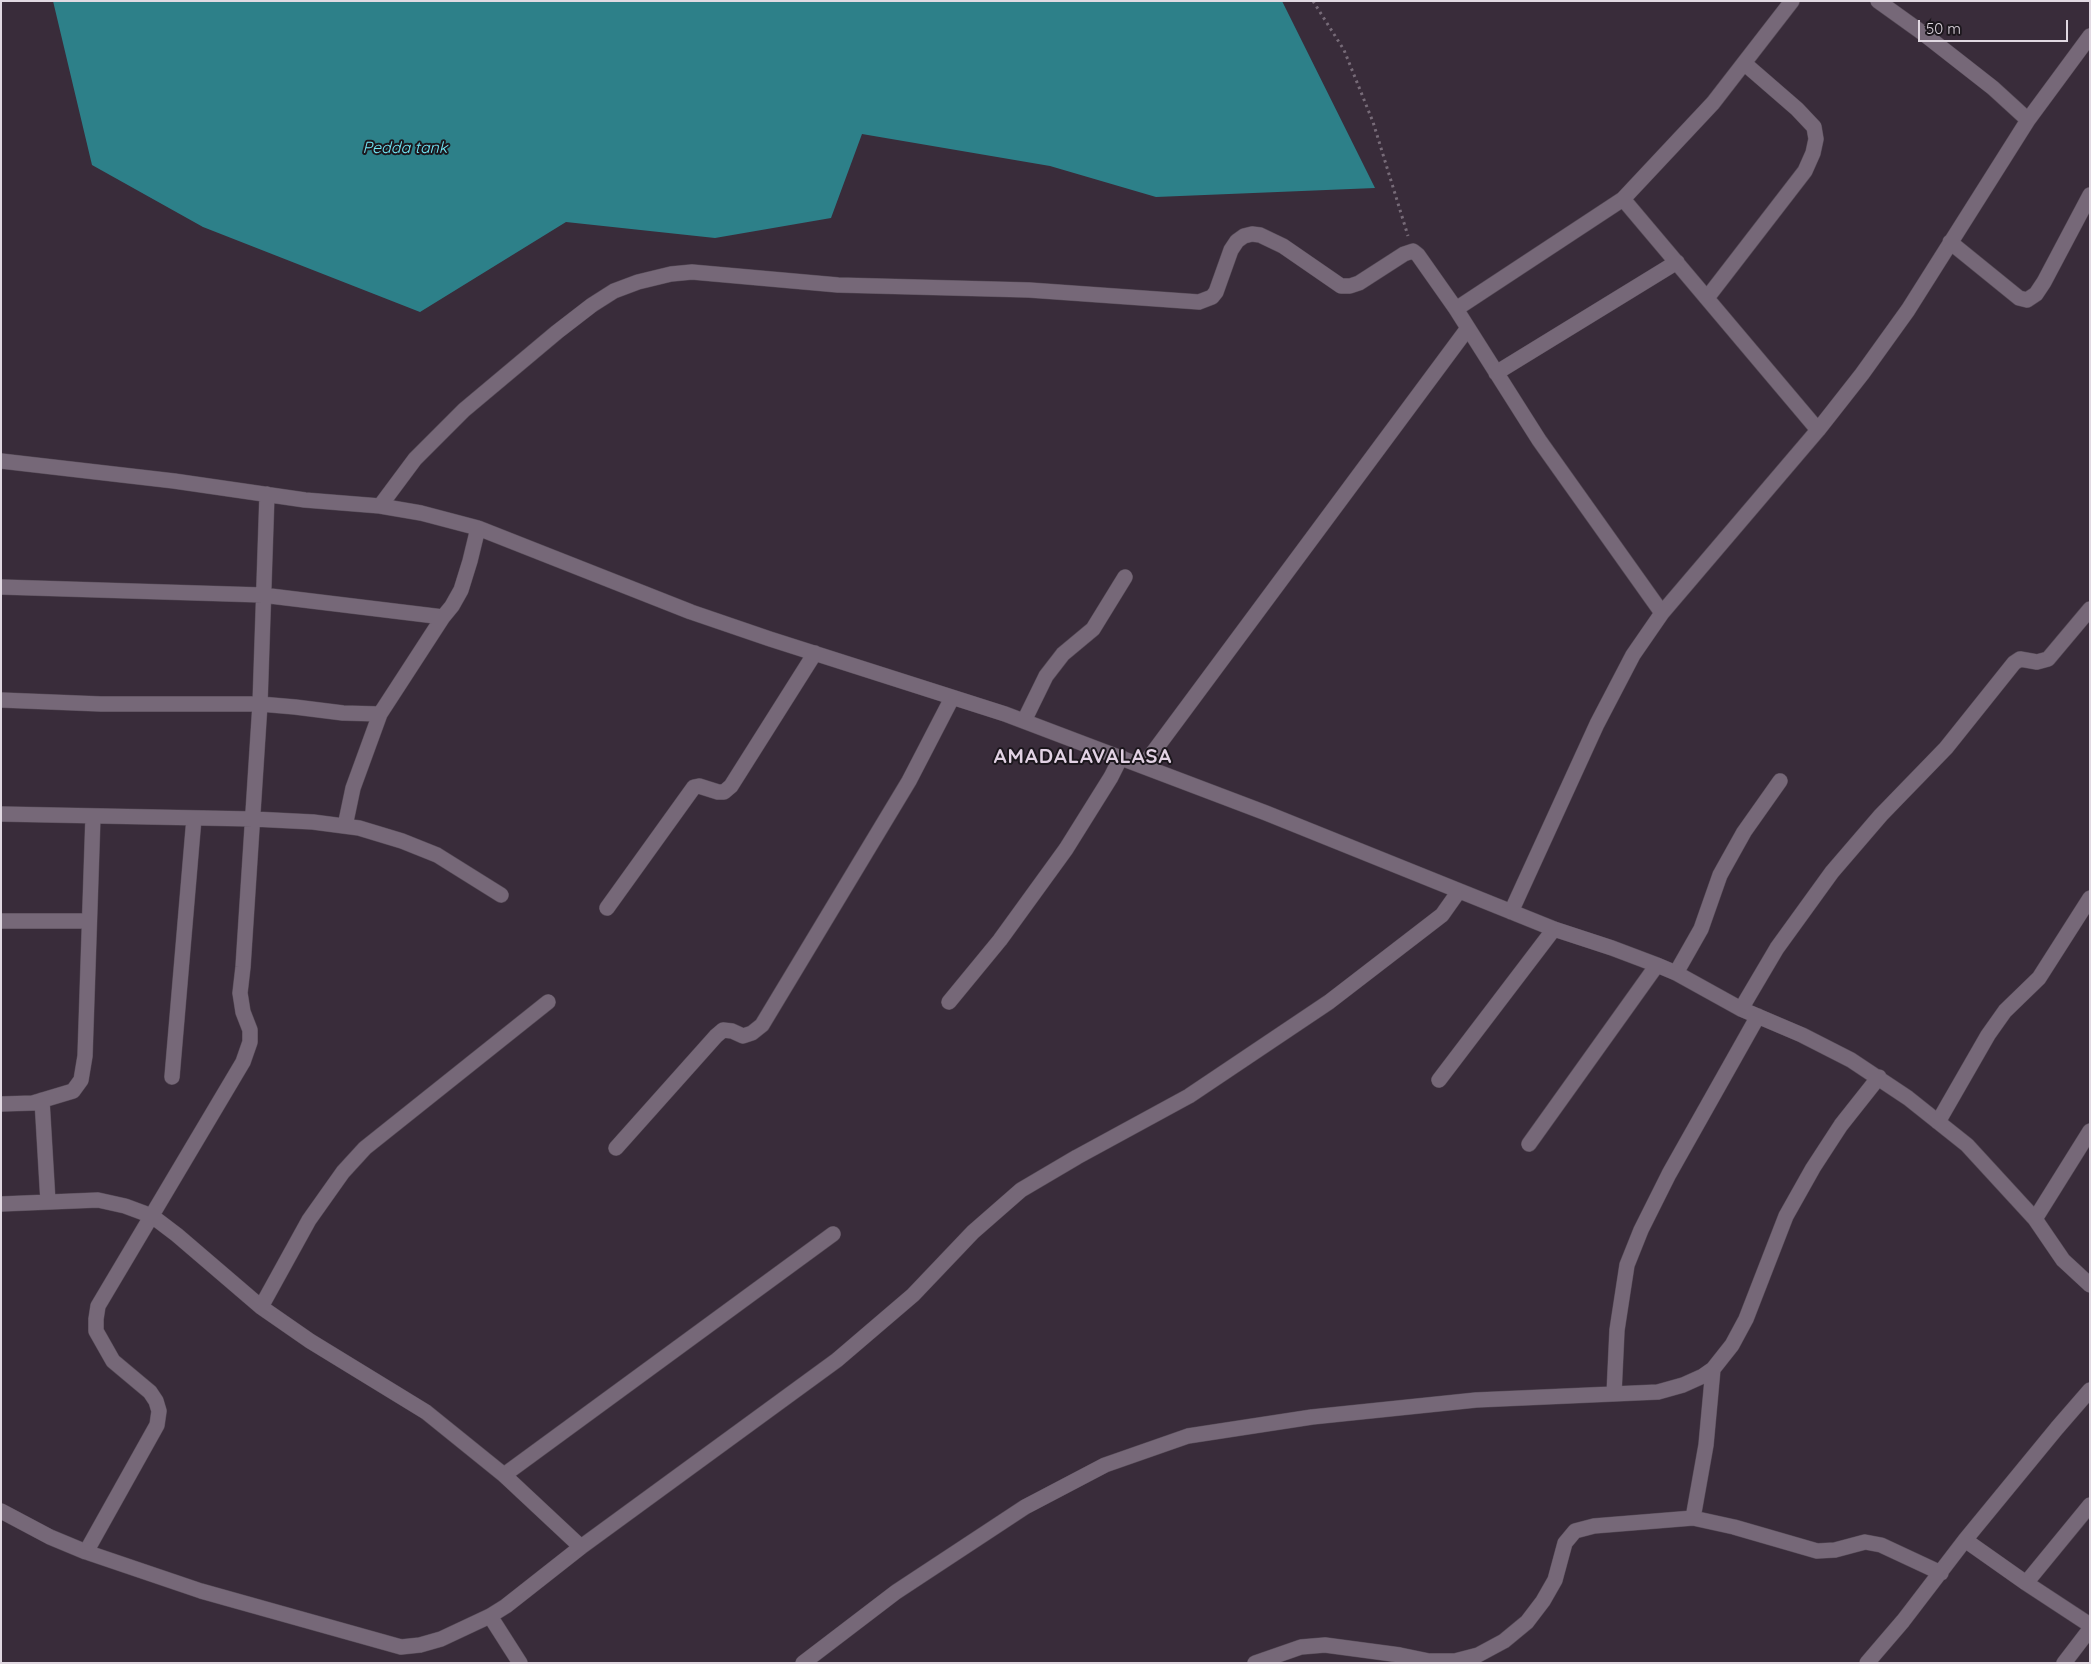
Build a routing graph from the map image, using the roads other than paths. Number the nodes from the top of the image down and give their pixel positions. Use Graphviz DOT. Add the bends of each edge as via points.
graph roads {
  1 [pos="1792,1"];
  2 [pos="1878,1"];
  3 [pos="2090,36"];
  4 [pos="1744,63"];
  5 [pos="2028,120"];
  6 [pos="2090,195"];
  7 [pos="1623,199"];
  8 [pos="1950,242"];
  9 [pos="1677,262"];
  10 [pos="1707,298"];
  11 [pos="1456,309"];
  12 [pos="1468,328"];
  13 [pos="1496,373"];
  14 [pos="1818,430"];
  15 [pos="1,461"];
  16 [pos="267,494"];
  17 [pos="380,506"];
  18 [pos="478,528"];
  19 [pos="1125,577"];
  20 [pos="1,587"];
  21 [pos="262,596"];
  22 [pos="2090,609"];
  23 [pos="1662,613"];
  24 [pos="443,617"];
  25 [pos="815,653"];
  26 [pos="952,698"];
  27 [pos="1,700"];
  28 [pos="260,704"];
  29 [pos="380,714"];
  30 [pos="1024,721"];
  31 [pos="1121,757"];
  32 [pos="1143,766"];
  33 [pos="1780,781"];
  34 [pos="1,814"];
  35 [pos="93,816"];
  36 [pos="194,818"];
  37 [pos="253,820"];
  38 [pos="345,826"];
  39 [pos="1458,891"];
  40 [pos="501,895"];
  41 [pos="2090,898"];
  42 [pos="607,908"];
  43 [pos="1510,912"];
  44 [pos="1,921"];
  45 [pos="89,922"];
  46 [pos="1554,929"];
  47 [pos="1657,965"];
  48 [pos="1676,973"];
  49 [pos="548,1002"];
  50 [pos="949,1002"];
  51 [pos="1741,1009"];
  52 [pos="1758,1016"];
  53 [pos="172,1077"];
  54 [pos="1879,1077"];
  55 [pos="1439,1080"];
  56 [pos="42,1100"];
  57 [pos="1,1104"];
  58 [pos="1938,1122"];
  59 [pos="2090,1131"];
  60 [pos="1530,1144"];
  61 [pos="616,1148"];
  62 [pos="48,1202"];
  63 [pos="1,1204"];
  64 [pos="152,1216"];
  65 [pos="2035,1219"];
  66 [pos="833,1234"];
  67 [pos="2090,1285"];
  68 [pos="261,1307"];
  69 [pos="1713,1369"];
  70 [pos="2090,1390"];
  71 [pos="1614,1394"];
  72 [pos="504,1475"];
  73 [pos="2090,1505"];
  74 [pos="1,1511"];
  75 [pos="1693,1518"];
  76 [pos="1966,1540"];
  77 [pos="581,1547"];
  78 [pos="86,1552"];
  79 [pos="1941,1573"];
  80 [pos="2026,1584"];
  81 [pos="490,1616"];
  82 [pos="2090,1625"];
  83 [pos="2090,1629"];
  84 [pos="520,1663"];
  85 [pos="803,1663"];
  86 [pos="1255,1663"];
  87 [pos="1867,1663"];
  88 [pos="2064,1663"];
  1 -- 4 [label="street"];
  2 -- 5 [label="street" via="1993,88"];
  3 -- 5 [label="street"];
  4 -- 7 [label="street" via="1712,103"];
  4 -- 10 [label="street" via="1797,109 1814,127 1816,139 1805,171"];
  5 -- 8 [label="street"];
  6 -- 8 [label="street" via="2044,282 2027,300 2019,298"];
  7 -- 9 [label="street"];
  7 -- 11 [label="street"];
  8 -- 14 [label="street" via="1908,310"];
  9 -- 10 [label="street"];
  9 -- 13 [label="street"];
  10 -- 14 [label="street"];
  11 -- 12 [label="street"];
  11 -- 17 [label="street" via="1413,251 1359,283 1341,286 1283,246 1260,236 1244,236 1231,250 1216,292 1199,302 1029,290 838,286 692,272 671,274 614,291 557,332 464,410 414,459"];
  12 -- 13 [label="street"];
  12 -- 32 [label="street"];
  13 -- 23 [label="street" via="1539,440"];
  14 -- 23 [label="street"];
  15 -- 16 [label="street"];
  16 -- 17 [label="street"];
  16 -- 21 [label="street"];
  17 -- 18 [label="street"];
  18 -- 24 [label="street" via="461,590"];
  18 -- 25 [label="street" via="691,612"];
  19 -- 30 [label="street" via="1093,629 1063,654 1046,676"];
  20 -- 21 [label="street"];
  21 -- 24 [label="street"];
  21 -- 28 [label="street"];
  22 -- 51 [label="street" via="2048,659 2014,663 1956,737 1881,815 1832,872 1777,948"];
  23 -- 43 [label="street" via="1633,655 1597,724"];
  24 -- 29 [label="street"];
  25 -- 26 [label="street"];
  25 -- 42 [label="street" via="731,786 724,792 694,787"];
  26 -- 30 [label="street"];
  26 -- 61 [label="street" via="909,782 762,1025 752,1034 742,1036 723,1030"];
  27 -- 28 [label="street"];
  28 -- 29 [label="street"];
  28 -- 37 [label="street"];
  29 -- 38 [label="street" via="353,788"];
  30 -- 31 [label="street"];
  31 -- 32 [label="street"];
  31 -- 50 [label="street" via="1066,849 1000,940"];
  32 -- 39 [label="street"];
  33 -- 48 [label="street" via="1744,832 1720,875 1701,929"];
  34 -- 35 [label="street"];
  35 -- 36 [label="street"];
  35 -- 45 [label="street"];
  36 -- 37 [label="street"];
  36 -- 53 [label="street"];
  37 -- 38 [label="street"];
  37 -- 64 [label="street" via="240,993 250,1042 243,1062"];
  38 -- 40 [label="street" via="402,841 437,855"];
  39 -- 43 [label="street"];
  39 -- 77 [label="street" via="1442,915 1320,1007 1189,1096 1021,1190 973,1232 913,1295 836,1360"];
  41 -- 58 [label="street" via="2039,978 2005,1011 1988,1035"];
  43 -- 46 [label="street"];
  44 -- 45 [label="street"];
  45 -- 56 [label="street" via="85,1056 81,1080 73,1092"];
  46 -- 47 [label="street"];
  46 -- 55 [label="street"];
  47 -- 48 [label="street"];
  47 -- 60 [label="street"];
  48 -- 51 [label="street"];
  49 -- 68 [label="street" via="365,1148 343,1172 309,1220"];
  51 -- 52 [label="street"];
  52 -- 54 [label="street" via="1851,1060"];
  52 -- 71 [label="street" via="1641,1230 1628,1265 1617,1330"];
  54 -- 58 [label="street"];
  54 -- 69 [label="street" via="1841,1126 1786,1216 1746,1319 1732,1345"];
  56 -- 57 [label="street"];
  56 -- 62 [label="street"];
  58 -- 65 [label="street" via="1967,1145"];
  59 -- 65 [label="street"];
  62 -- 63 [label="street"];
  62 -- 64 [label="street" via="98,1200"];
  64 -- 68 [label="street"];
  64 -- 78 [label="street" via="98,1306 96,1331 113,1361 150,1392 156,1401 159,1411 157,1425"];
  65 -- 67 [label="street" via="2063,1260"];
  66 -- 72 [label="street"];
  68 -- 72 [label="street" via="310,1342 426,1412"];
  69 -- 71 [label="street" via="1683,1385 1658,1392"];
  69 -- 75 [label="street" via="1706,1445"];
  70 -- 76 [label="street"];
  71 -- 85 [label="street" via="1457,1402 1312,1417 1188,1436 1104,1465 1025,1507 896,1592"];
  72 -- 77 [label="street"];
  73 -- 80 [label="street"];
  74 -- 78 [label="street"];
  75 -- 79 [label="street" via="1817,1551 1866,1542"];
  75 -- 86 [label="street" via="1594,1526 1575,1532 1565,1543 1555,1580 1543,1602 1527,1622 1504,1641 1478,1655 1454,1662 1430,1662 1325,1645 1301,1647"];
  76 -- 79 [label="street"];
  76 -- 80 [label="street"];
  77 -- 81 [label="street"];
  78 -- 81 [label="street" via="201,1592 401,1647 441,1639"];
  79 -- 87 [label="street"];
  80 -- 82 [label="street"];
  81 -- 84 [label="street"];
  83 -- 88 [label="street"];
}
